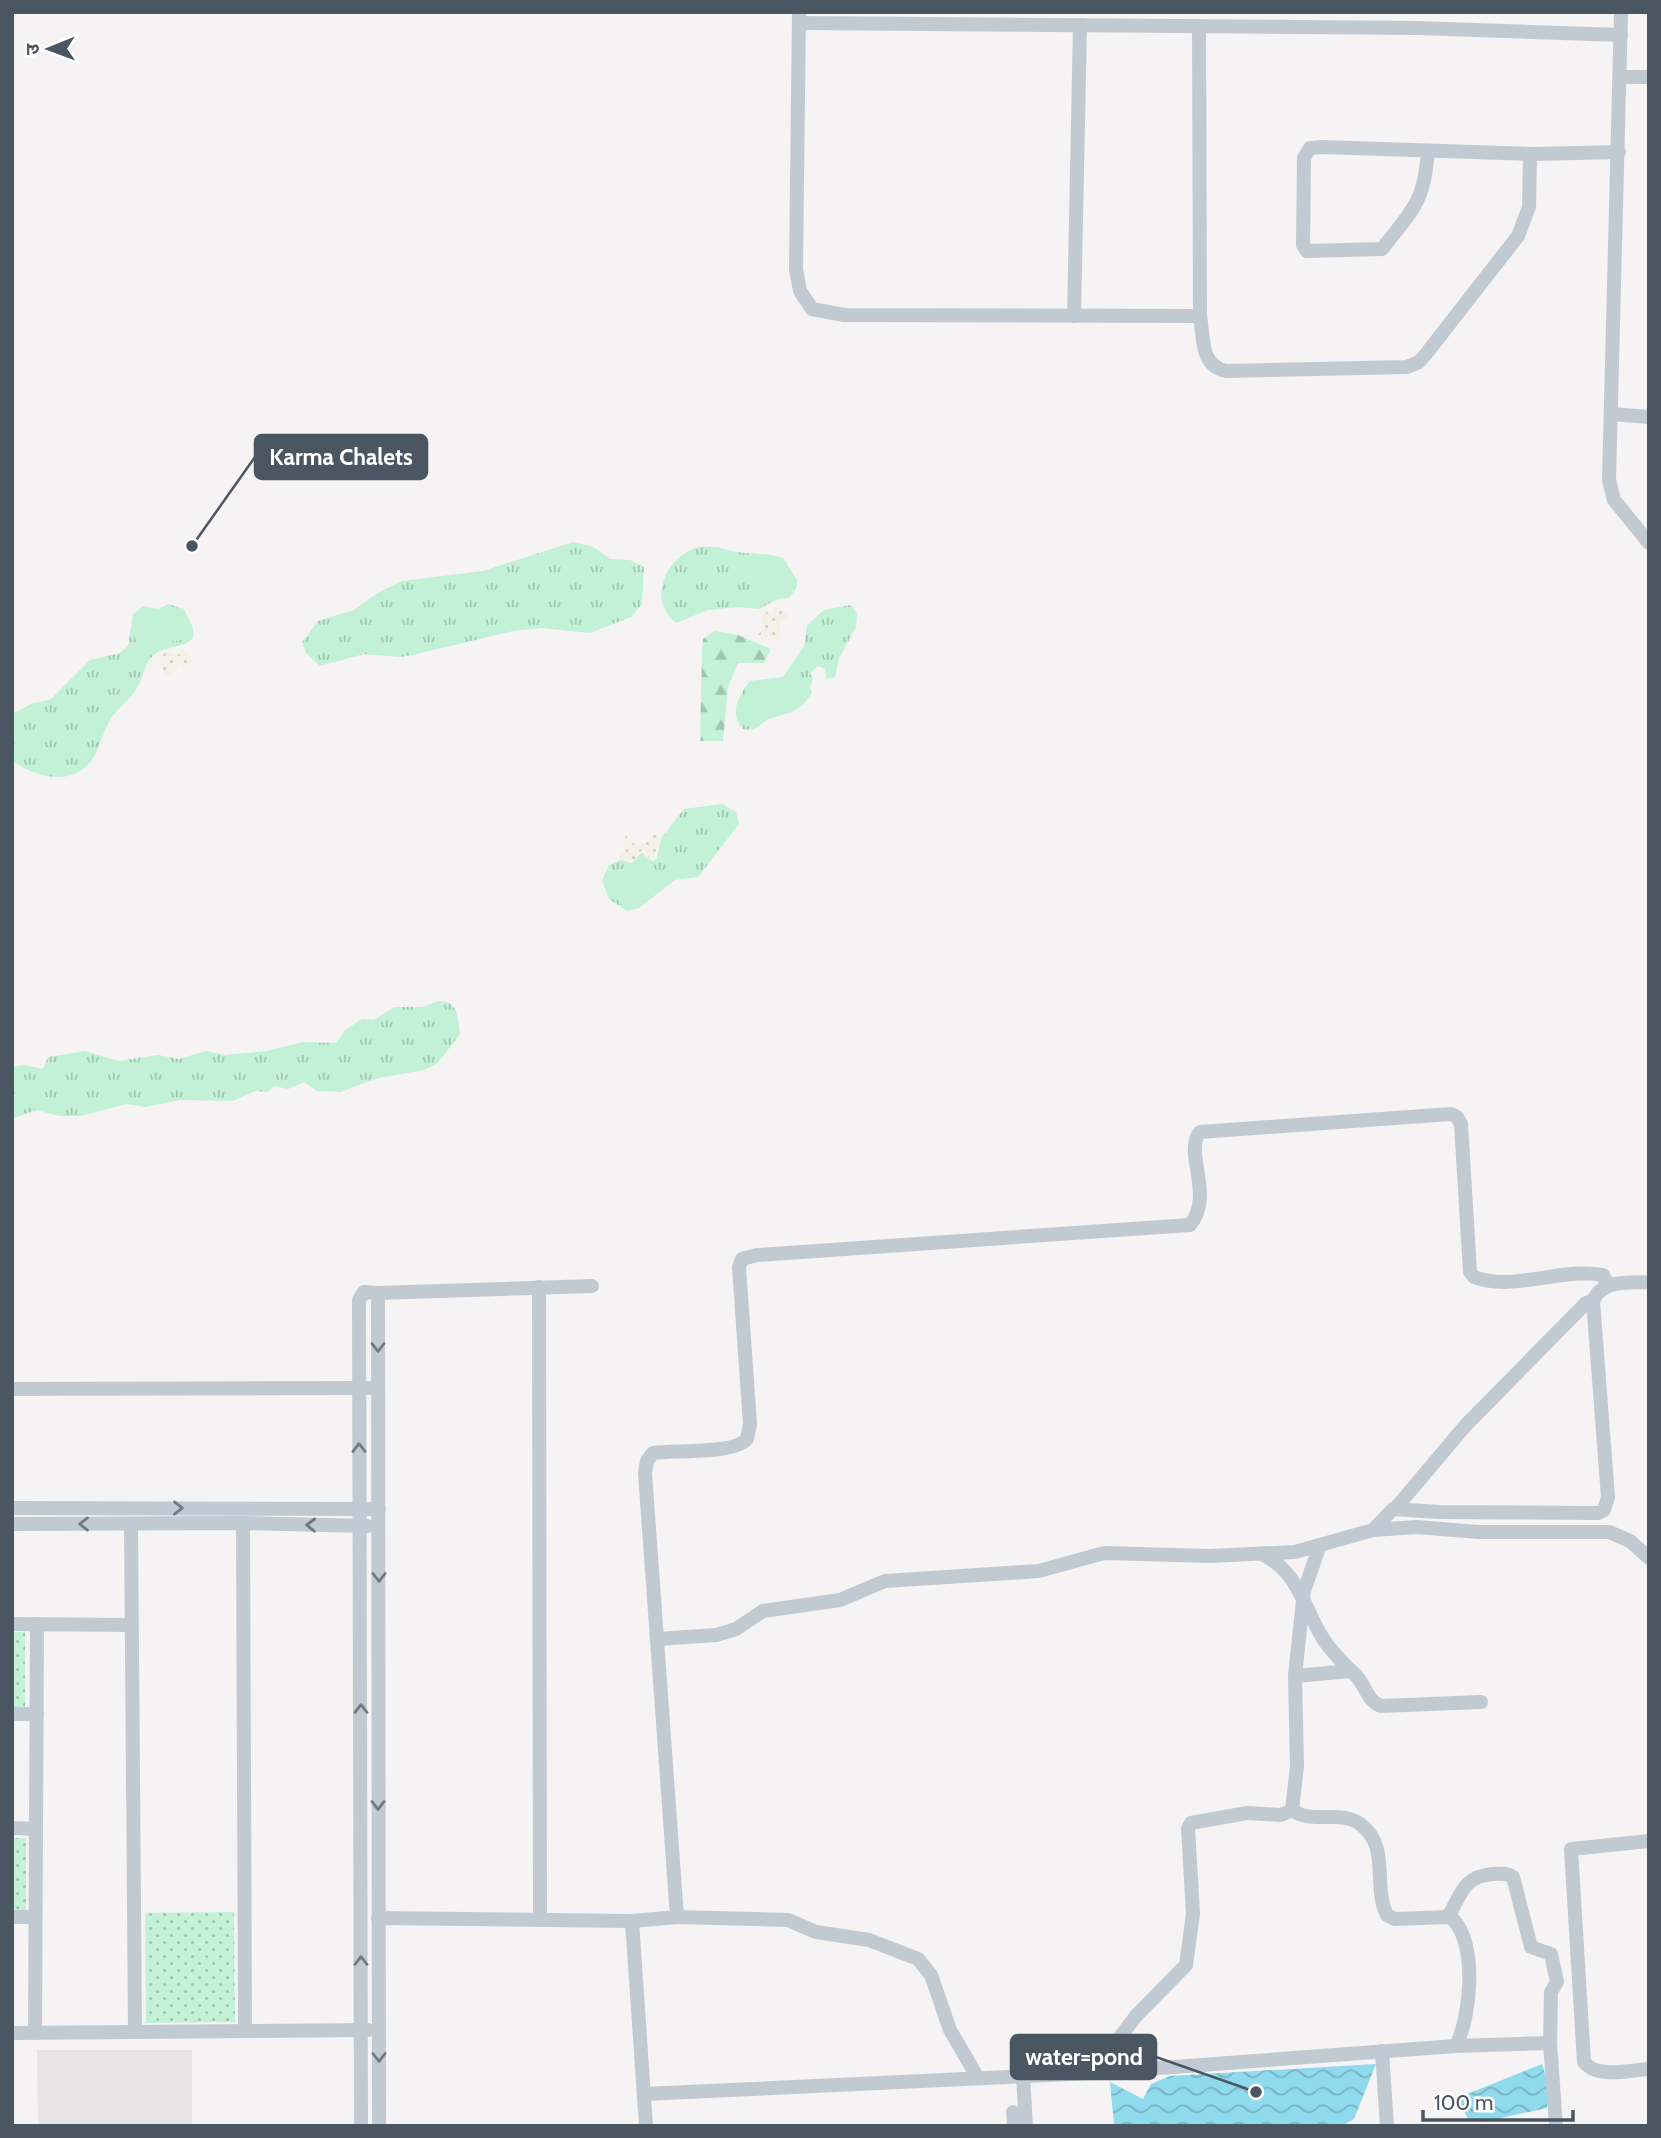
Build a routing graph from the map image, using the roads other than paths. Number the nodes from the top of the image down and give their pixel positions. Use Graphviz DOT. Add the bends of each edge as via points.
graph roads {
  1 [pos="1621,12"];
  2 [pos="799,18"];
  3 [pos="1080,25"];
  4 [pos="1199,26"];
  5 [pos="1621,35"];
  6 [pos="1620,77"];
  7 [pos="1649,77"];
  8 [pos="1428,150"];
  9 [pos="1619,152"];
  10 [pos="1534,154"];
  11 [pos="1074,316"];
  12 [pos="1200,316"];
  13 [pos="1611,414"];
  14 [pos="1649,417"];
  15 [pos="1649,543"];
  16 [pos="1649,1282"];
  17 [pos="1608,1285"];
  18 [pos="592,1286"];
  19 [pos="539,1287"];
  20 [pos="379,1293"];
  21 [pos="1592,1301"];
  22 [pos="359,1387"];
  23 [pos="12,1389"];
  24 [pos="378,1389"];
  25 [pos="12,1507"];
  26 [pos="359,1509"];
  27 [pos="379,1509"];
  28 [pos="1395,1509"];
  29 [pos="243,1523"];
  30 [pos="12,1524"];
  31 [pos="131,1524"];
  32 [pos="359,1526"];
  33 [pos="379,1526"];
  34 [pos="1373,1530"];
  35 [pos="1320,1545"];
  36 [pos="1264,1556"];
  37 [pos="1649,1558"];
  38 [pos="1303,1598"];
  39 [pos="12,1624"];
  40 [pos="37,1625"];
  41 [pos="131,1625"];
  42 [pos="657,1639"];
  43 [pos="1351,1671"];
  44 [pos="1295,1676"];
  45 [pos="1481,1702"];
  46 [pos="12,1714"];
  47 [pos="37,1714"];
  48 [pos="1292,1811"];
  49 [pos="12,1828"];
  50 [pos="36,1829"];
  51 [pos="1649,1841"];
  52 [pos="12,1917"];
  53 [pos="35,1917"];
  54 [pos="677,1917"];
  55 [pos="1448,1917"];
  56 [pos="378,1918"];
  57 [pos="540,1920"];
  58 [pos="632,1921"];
  59 [pos="1580,1965"];
  60 [pos="1556,1974"];
  61 [pos="1581,1983"];
  62 [pos="361,2030"];
  63 [pos="379,2030"];
  64 [pos="245,2031"];
  65 [pos="135,2032"];
  66 [pos="12,2033"];
  67 [pos="34,2033"];
  68 [pos="1550,2043"];
  69 [pos="1456,2046"];
  70 [pos="1382,2052"];
  71 [pos="1649,2069"];
  72 [pos="1093,2073"];
  73 [pos="1023,2076"];
  74 [pos="978,2078"];
  75 [pos="644,2094"];
  76 [pos="361,2126"];
  77 [pos="379,2126"];
  78 [pos="646,2126"];
  79 [pos="1026,2126"];
  80 [pos="1387,2126"];
  81 [pos="1556,2126"];
  1 -- 5 [label="street"];
  2 -- 3 [label="street"];
  2 -- 11 [label="street" via="796,269 800,291 812,309 844,315"];
  3 -- 4 [label="street"];
  3 -- 11 [label="street"];
  4 -- 5 [label="street"];
  4 -- 12 [label="street"];
  5 -- 6 [label="street"];
  6 -- 7 [label="street"];
  6 -- 9 [label="street"];
  8 -- 8 [label="street" via="1420,200 1382,249 1307,251 1303,245 1304,158 1310,148"];
  8 -- 10 [label="street"];
  9 -- 10 [label="street"];
  9 -- 13 [label="street"];
  10 -- 12 [label="street" via="1530,158 1529,207 1518,236 1419,362 1407,367 1215,369 1206,359"];
  11 -- 12 [label="street"];
  13 -- 14 [label="street"];
  13 -- 15 [label="street" via="1610,491"];
  16 -- 17 [label="street"];
  17 -- 21 [label="street"];
  17 -- 42 [label="street" via="1603,1275 1587,1273 1514,1280 1474,1277 1469,1272 1461,1124 1451,1114 1200,1132 1195,1144 1201,1208 1191,1225 742,1259 747,1439 739,1446 653,1454 647,1461"];
  18 -- 19 [label="street"];
  19 -- 20 [label="street"];
  19 -- 57 [label="street"];
  20 -- 22 [label="street" via="364,1292 359,1300"];
  20 -- 24 [label="street, one-way"];
  21 -- 28 [label="street" via="1474,1417"];
  21 -- 28 [label="street" via="1608,1497 1604,1510"];
  22 -- 23 [label="street"];
  22 -- 24 [label="street"];
  26 -- 22 [label="street, one-way"];
  24 -- 27 [label="street"];
  25 -- 26 [label="street, one-way"];
  26 -- 27 [label="street"];
  26 -- 32 [label="street"];
  27 -- 33 [label="street"];
  28 -- 34 [label="street"];
  29 -- 31 [label="street"];
  32 -- 29 [label="street, one-way"];
  29 -- 64 [label="street"];
  31 -- 30 [label="street, one-way"];
  31 -- 41 [label="street"];
  32 -- 33 [label="street"];
  62 -- 32 [label="street, one-way"];
  33 -- 56 [label="street, one-way"];
  34 -- 35 [label="street"];
  34 -- 37 [label="street" via="1609,1532 1630,1541"];
  35 -- 36 [label="street"];
  35 -- 38 [label="street"];
  36 -- 38 [label="street" via="1282,1567"];
  36 -- 42 [label="street" via="1104,1553 1039,1571 885,1581 840,1600 763,1612 716,1635"];
  38 -- 43 [label="street" via="1321,1635"];
  38 -- 44 [label="street"];
  39 -- 40 [label="street"];
  40 -- 41 [label="street"];
  40 -- 47 [label="street"];
  41 -- 65 [label="street"];
  42 -- 54 [label="street"];
  43 -- 44 [label="street"];
  43 -- 45 [label="street" via="1381,1706"];
  44 -- 48 [label="street" via="1297,1766"];
  46 -- 47 [label="street"];
  47 -- 50 [label="street"];
  48 -- 55 [label="street" via="1301,1817 1348,1818 1369,1832 1378,1853 1382,1900 1389,1918"];
  48 -- 72 [label="street" via="1281,1815 1247,1813 1191,1824 1193,1914 1186,1965 1136,2016"];
  49 -- 50 [label="street"];
  50 -- 53 [label="street"];
  51 -- 59 [label="street" via="1572,1848"];
  52 -- 53 [label="street"];
  53 -- 67 [label="street"];
  54 -- 58 [label="street"];
  54 -- 74 [label="street" via="788,1920 817,1932 869,1940 918,1959 931,1975 950,2029"];
  55 -- 60 [label="street" via="1474,1876 1508,1873 1515,1882 1531,1947 1551,1954"];
  55 -- 69 [label="street" via="1460,1927 1467,1950 1468,2013"];
  56 -- 57 [label="street"];
  56 -- 63 [label="street"];
  57 -- 58 [label="street"];
  58 -- 75 [label="street"];
  59 -- 60 [label="street"];
  59 -- 61 [label="street"];
  60 -- 61 [label="street"];
  60 -- 68 [label="street"];
  61 -- 71 [label="street" via="1582,2053 1588,2068 1600,2072"];
  62 -- 63 [label="street"];
  62 -- 64 [label="street"];
  62 -- 76 [label="street"];
  63 -- 77 [label="street, one-way"];
  64 -- 65 [label="street"];
  65 -- 67 [label="street"];
  66 -- 67 [label="street"];
  68 -- 69 [label="street"];
  68 -- 81 [label="street"];
  69 -- 70 [label="street"];
  70 -- 72 [label="street"];
  70 -- 80 [label="street"];
  72 -- 73 [label="street"];
  73 -- 74 [label="street"];
  73 -- 79 [label="street"];
  74 -- 75 [label="street"];
  75 -- 78 [label="street"];
}
